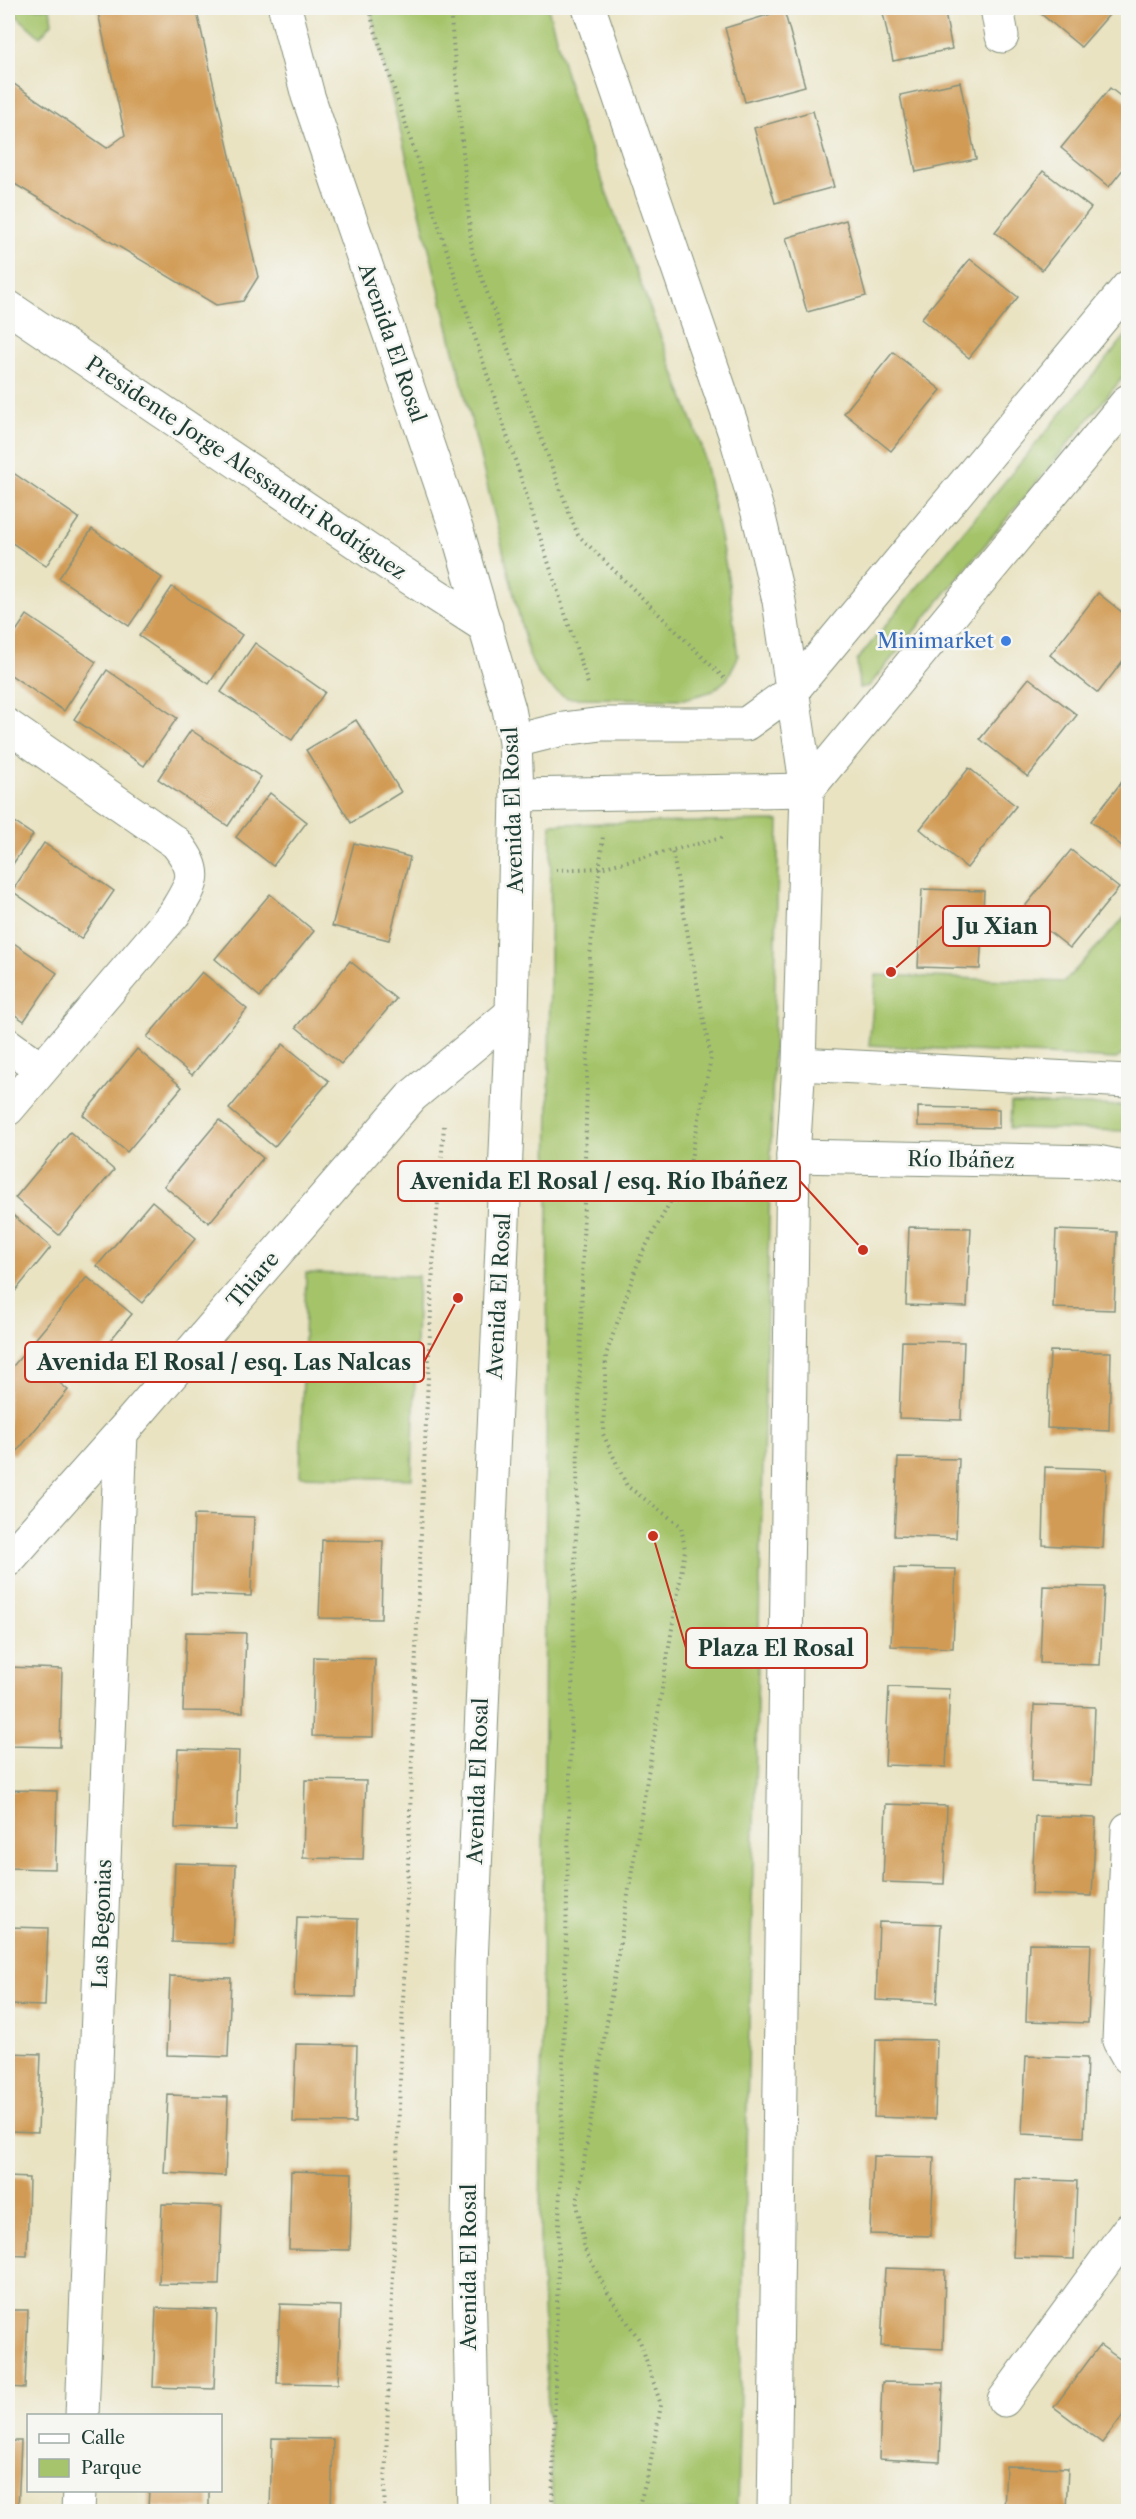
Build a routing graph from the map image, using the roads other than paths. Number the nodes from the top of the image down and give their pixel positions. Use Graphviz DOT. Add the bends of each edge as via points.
graph roads {
  1 [pos="285,8"];
  2 [pos="589,8"];
  3 [pos="1128,287"];
  4 [pos="8,308"];
  5 [pos="1128,402"];
  6 [pos="486,627"];
  7 [pos="793,690"];
  8 [pos="8,726"];
  9 [pos="515,741"];
  10 [pos="807,790"];
  11 [pos="517,795"];
  12 [pos="512,1013"];
  13 [pos="8,1046"];
  14 [pos="799,1064"];
  15 [pos="42,1069"];
  16 [pos="1128,1081"];
  17 [pos="8,1109"];
  18 [pos="793,1156"];
  19 [pos="1128,1168"];
  20 [pos="121,1433"];
  21 [pos="8,1560"];
  22 [pos="1128,1829"];
  23 [pos="1128,2057"];
  24 [pos="1128,2230"];
  25 [pos="1004,2400"];
  26 [pos="82,2414"];
  27 [pos="79,2492"];
  28 [pos="78,2511"];
  29 [pos="474,2511"];
  30 [pos="774,2511"];
  1 -- 6 [label="street, Avenida El Rosal" via="308,96 459,537"];
  2 -- 7 [label="street" via="736,437 778,601"];
  3 -- 7 [label="street"];
  4 -- 6 [label="street, Presidente Jorge Alessandri Rodríguez"];
  5 -- 10 [label="street"];
  6 -- 9 [label="street, Avenida El Rosal"];
  7 -- 9 [label="street" via="746,724 602,724"];
  7 -- 10 [label="street"];
  8 -- 15 [label="street" via="176,843 190,861 192,885 174,914"];
  9 -- 11 [label="street, Avenida El Rosal"];
  10 -- 11 [label="street"];
  10 -- 14 [label="street"];
  11 -- 12 [label="street, Avenida El Rosal"];
  12 -- 20 [label="street, Thiare" via="412,1096"];
  12 -- 29 [label="street, Avenida El Rosal" via="471,1964 468,2232"];
  13 -- 15 [label="street"];
  14 -- 16 [label="street"];
  14 -- 18 [label="street"];
  15 -- 17 [label="street"];
  18 -- 19 [label="street, Río Ibáñez" via="1097,1162"];
  18 -- 30 [label="street"];
  20 -- 21 [label="street, Thiare"];
  20 -- 26 [label="street, Las Begonias"];
  22 -- 23 [label="street" via="1119,2041"];
  24 -- 25 [label="street"];
  27 -- 28 [label="street"];
}
